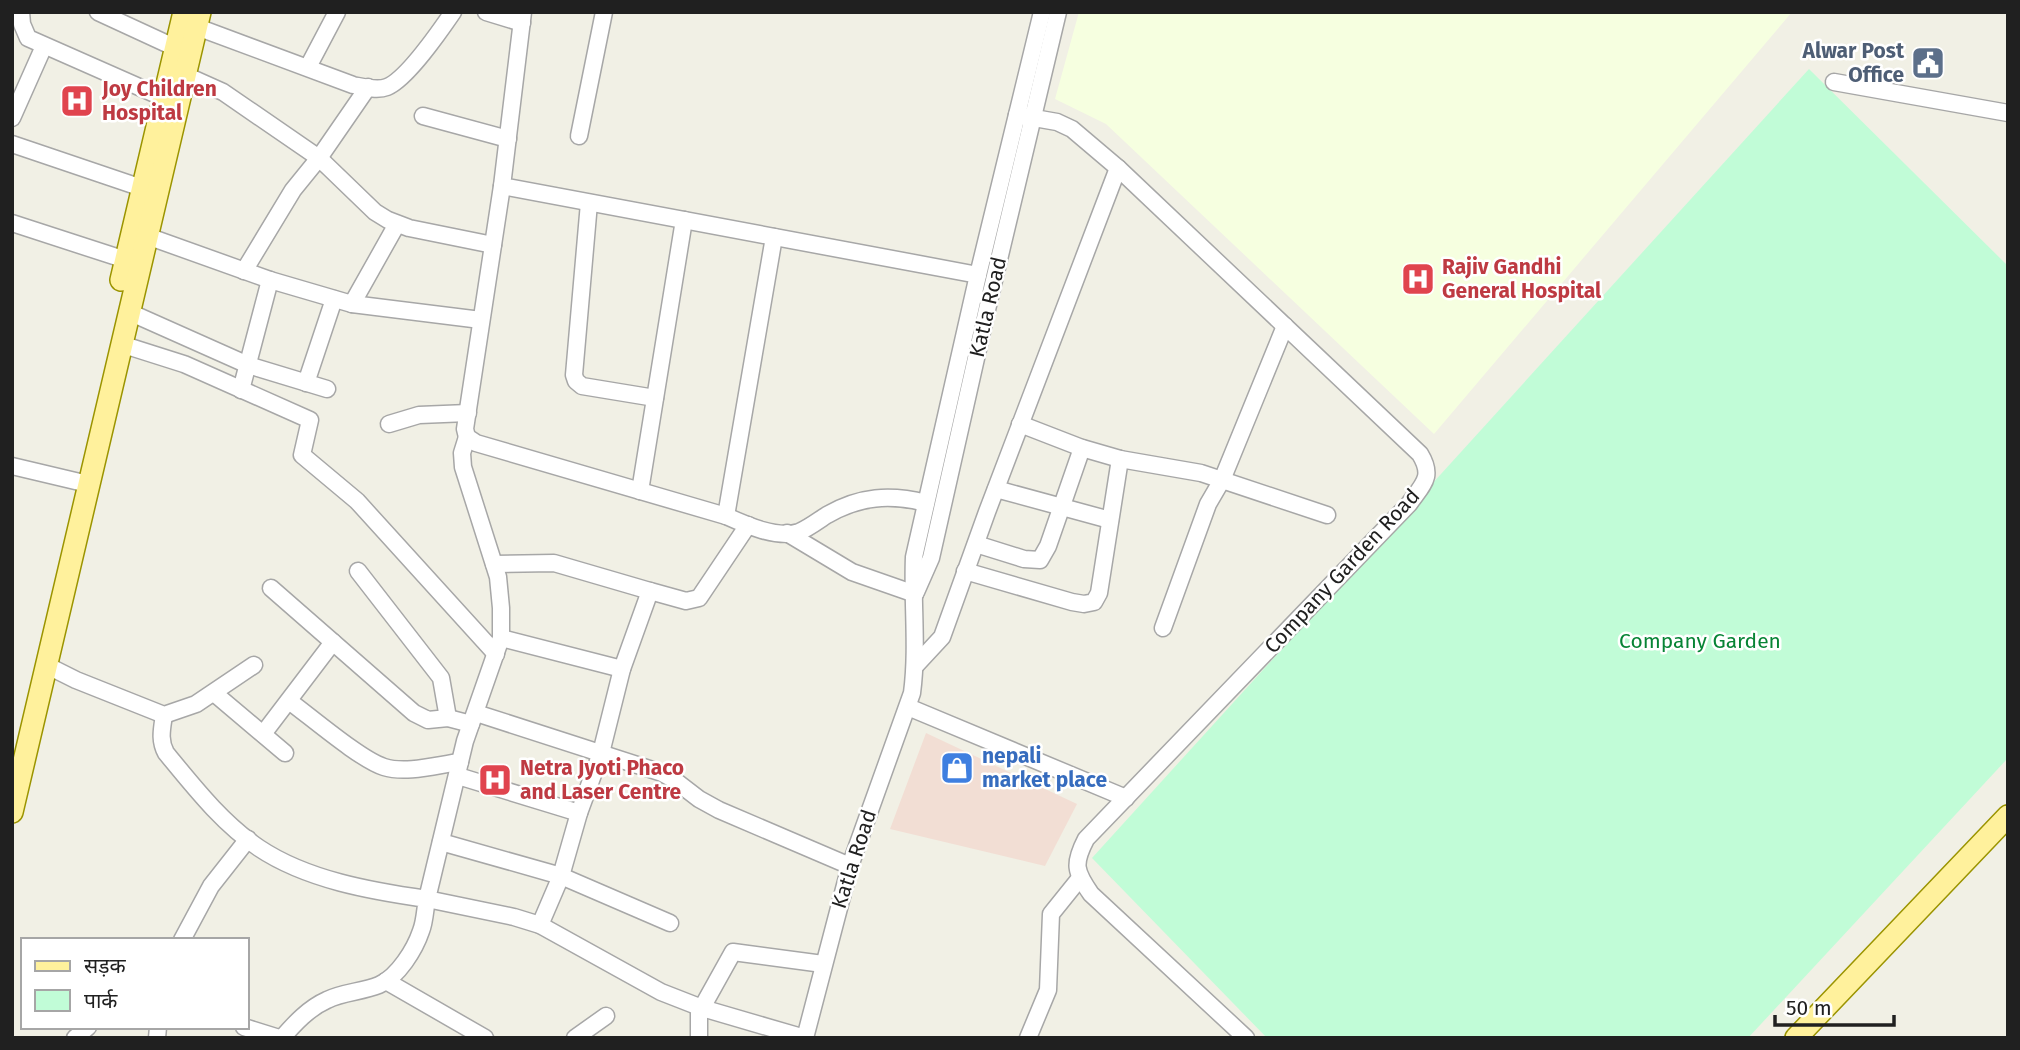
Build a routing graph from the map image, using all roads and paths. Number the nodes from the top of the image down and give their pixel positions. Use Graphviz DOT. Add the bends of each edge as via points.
graph roads {
  1 [pos="21,12"];
  2 [pos="98,12"];
  3 [pos="337,12"];
  4 [pos="453,12"];
  5 [pos="486,12"];
  6 [pos="604,12"];
  7 [pos="1042,12"];
  8 [pos="1058,12"];
  9 [pos="194,17"];
  10 [pos="523,18"];
  11 [pos="44,46"];
  12 [pos="176,48"];
  13 [pos="308,67"];
  14 [pos="185,75"];
  15 [pos="1834,82"];
  16 [pos="368,88"];
  17 [pos="164,98"];
  18 [pos="2008,113"];
  19 [pos="423,116"];
  20 [pos="1024,116"];
  21 [pos="12,118"];
  22 [pos="579,136"];
  23 [pos="508,139"];
  24 [pos="12,144"];
  25 [pos="319,158"];
  26 [pos="1118,168"];
  27 [pos="502,186"];
  28 [pos="142,188"];
  29 [pos="589,203"];
  30 [pos="684,220"];
  31 [pos="12,223"];
  32 [pos="397,224"];
  33 [pos="147,236"];
  34 [pos="774,237"];
  35 [pos="493,245"];
  36 [pos="126,260"];
  37 [pos="986,266"];
  38 [pos="244,271"];
  39 [pos="270,280"];
  40 [pos="334,299"];
  41 [pos="352,304"];
  42 [pos="129,313"];
  43 [pos="481,320"];
  44 [pos="1285,326"];
  45 [pos="121,344"];
  46 [pos="248,365"];
  47 [pos="306,383"];
  48 [pos="327,389"];
  49 [pos="241,390"];
  50 [pos="655,398"];
  51 [pos="468,413"];
  52 [pos="389,424"];
  53 [pos="1020,424"];
  54 [pos="467,437"];
  55 [pos="1082,448"];
  56 [pos="1120,459"];
  57 [pos="12,466"];
  58 [pos="932,477"];
  59 [pos="1222,480"];
  60 [pos="949,481"];
  61 [pos="82,482"];
  62 [pos="996,489"];
  63 [pos="640,491"];
  64 [pos="926,502"];
  65 [pos="1061,506"];
  66 [pos="1327,515"];
  67 [pos="726,516"];
  68 [pos="1110,520"];
  69 [pos="748,525"];
  70 [pos="787,533"];
  71 [pos="975,544"];
  72 [pos="494,564"];
  73 [pos="358,571"];
  74 [pos="965,571"];
  75 [pos="271,588"];
  76 [pos="650,591"];
  77 [pos="913,596"];
  78 [pos="1163,628"];
  79 [pos="332,642"];
  80 [pos="499,646"];
  81 [pos="46,665"];
  82 [pos="254,665"];
  83 [pos="916,665"];
  84 [pos="622,669"];
  85 [pos="214,693"];
  86 [pos="289,701"];
  87 [pos="908,707"];
  88 [pos="164,715"];
  89 [pos="448,718"];
  90 [pos="474,718"];
  91 [pos="263,734"];
  92 [pos="12,749"];
  93 [pos="285,752"];
  94 [pos="601,753"];
  95 [pos="459,769"];
  96 [pos="1126,797"];
  97 [pos="12,812"];
  98 [pos="579,813"];
  99 [pos="2008,816"];
  100 [pos="248,839"];
  101 [pos="441,842"];
  102 [pos="850,866"];
  103 [pos="561,876"];
  104 [pos="1080,878"];
  105 [pos="427,899"];
  106 [pos="670,923"];
  107 [pos="540,925"];
  108 [pos="183,938"];
  109 [pos="823,964"];
  110 [pos="386,981"];
  111 [pos="702,1008"];
  112 [pos="606,1016"];
  113 [pos="248,1028"];
  114 [pos="280,1038"];
  115 [pos="485,1038"];
  116 [pos="575,1038"];
  117 [pos="699,1038"];
  118 [pos="805,1038"];
  119 [pos="1028,1038"];
  120 [pos="1246,1038"];
  121 [pos="1796,1038"];
  1 -- 11 [label="street" via="27,38"];
  2 -- 12 [label="street"];
  3 -- 13 [label="street"];
  4 -- 16 [label="street" via="401,76 387,87"];
  5 -- 10 [label="street"];
  6 -- 22 [label="street"];
  7 -- 20 [label="street, Katla Road"];
  8 -- 20 [label="street, Katla Road"];
  9 -- 12 [label="main road"];
  9 -- 13 [label="street"];
  9 -- 14 [label="main road"];
  10 -- 23 [label="street"];
  11 -- 17 [label="street"];
  11 -- 21 [label="street"];
  12 -- 17 [label="main road"];
  13 -- 16 [label="street"];
  14 -- 25 [label="street" via="223,92"];
  14 -- 33 [label="main road"];
  15 -- 18 [label="street"];
  16 -- 25 [label="street"];
  17 -- 28 [label="main road"];
  19 -- 23 [label="street"];
  20 -- 26 [label="street, Company Garden Road" via="1072,128"];
  20 -- 37 [label="street, Katla Road"];
  23 -- 27 [label="street"];
  24 -- 28 [label="street"];
  25 -- 32 [label="street" via="375,212"];
  25 -- 38 [label="street" via="293,190"];
  26 -- 44 [label="street, Company Garden Road"];
  26 -- 53 [label="street"];
  27 -- 29 [label="street"];
  27 -- 35 [label="street"];
  28 -- 36 [label="main road"];
  29 -- 30 [label="street"];
  29 -- 50 [label="street" via="576,381 582,386"];
  30 -- 34 [label="street"];
  30 -- 50 [label="street"];
  31 -- 36 [label="street"];
  32 -- 35 [label="street"];
  32 -- 41 [label="street"];
  33 -- 38 [label="street"];
  33 -- 42 [label="main road"];
  34 -- 37 [label="street"];
  34 -- 67 [label="street"];
  35 -- 43 [label="street"];
  36 -- 61 [label="main road"];
  37 -- 58 [label="street, Katla Road"];
  37 -- 60 [label="street, Katla Road"];
  38 -- 39 [label="street"];
  39 -- 40 [label="street"];
  39 -- 46 [label="street"];
  40 -- 41 [label="street"];
  40 -- 47 [label="street"];
  41 -- 43 [label="street"];
  42 -- 45 [label="main road"];
  42 -- 46 [label="street"];
  43 -- 51 [label="street"];
  44 -- 59 [label="street"];
  44 -- 96 [label="street, Company Garden Road" via="1420,454 1428,466 1427,479 1409,504"];
  45 -- 49 [label="street" via="184,364"];
  45 -- 61 [label="main road"];
  46 -- 47 [label="street"];
  46 -- 49 [label="street"];
  47 -- 48 [label="street"];
  49 -- 80 [label="street" via="310,419 302,454 357,501"];
  50 -- 63 [label="street"];
  51 -- 52 [label="street" via="419,415"];
  51 -- 54 [label="street"];
  53 -- 55 [label="street"];
  53 -- 62 [label="street"];
  54 -- 63 [label="street"];
  54 -- 72 [label="street" via="463,467"];
  55 -- 56 [label="street"];
  55 -- 65 [label="street"];
  56 -- 59 [label="street"];
  56 -- 68 [label="street"];
  57 -- 61 [label="street"];
  58 -- 60 [label="street"];
  58 -- 64 [label="street, Katla Road"];
  59 -- 66 [label="street"];
  59 -- 78 [label="street" via="1208,504"];
  60 -- 77 [label="street, Katla Road" via="931,558"];
  61 -- 81 [label="main road"];
  61 -- 92 [label="main road"];
  62 -- 65 [label="street"];
  62 -- 71 [label="street"];
  63 -- 67 [label="street"];
  64 -- 70 [label="street" via="861,499 800,532"];
  64 -- 77 [label="street, Katla Road" via="914,557"];
  65 -- 68 [label="street"];
  65 -- 71 [label="street" via="1040,560"];
  67 -- 69 [label="street"];
  68 -- 74 [label="street" via="1094,602 1072,602"];
  69 -- 70 [label="street"];
  69 -- 76 [label="street" via="699,598 686,601"];
  70 -- 77 [label="street" via="852,572"];
  71 -- 74 [label="street"];
  72 -- 76 [label="street" via="554,564"];
  72 -- 80 [label="street" via="501,608"];
  73 -- 89 [label="street" via="441,678"];
  74 -- 83 [label="street" via="942,637"];
  75 -- 79 [label="street"];
  76 -- 84 [label="street"];
  77 -- 83 [label="street, Katla Road"];
  79 -- 86 [label="street"];
  79 -- 89 [label="street" via="414,713 428,720"];
  80 -- 84 [label="street"];
  80 -- 90 [label="street"];
  81 -- 88 [label="street"];
  81 -- 97 [label="main road"];
  82 -- 85 [label="street"];
  83 -- 87 [label="street, Katla Road"];
  84 -- 94 [label="street"];
  85 -- 88 [label="street"];
  85 -- 91 [label="street"];
  86 -- 91 [label="street"];
  86 -- 95 [label="street" via="383,767"];
  87 -- 96 [label="street"];
  87 -- 102 [label="street, Katla Road"];
  88 -- 100 [label="street" via="161,744 166,753"];
  89 -- 90 [label="street"];
  90 -- 94 [label="street"];
  90 -- 95 [label="street"];
  91 -- 93 [label="street"];
  94 -- 98 [label="street"];
  94 -- 102 [label="street" via="662,773 719,810"];
  95 -- 98 [label="street"];
  95 -- 101 [label="street"];
  96 -- 104 [label="street, Company Garden Road" via="1086,839 1076,865"];
  98 -- 103 [label="street"];
  99 -- 121 [label="main road"];
  100 -- 105 [label="street" via="272,856 316,874"];
  100 -- 108 [label="street" via="211,886"];
  101 -- 103 [label="street"];
  101 -- 105 [label="street"];
  102 -- 109 [label="street, Katla Road"];
  103 -- 106 [label="street"];
  103 -- 107 [label="street"];
  104 -- 119 [label="street" via="1051,914 1048,990"];
  104 -- 120 [label="street" via="1091,894"];
  105 -- 107 [label="street"];
  105 -- 110 [label="street" via="419,937"];
  107 -- 111 [label="street" via="661,992"];
  109 -- 111 [label="street" via="733,952"];
  109 -- 118 [label="street, Katla Road"];
  110 -- 114 [label="street" via="325,1000"];
  110 -- 115 [label="street"];
  111 -- 117 [label="street"];
  111 -- 118 [label="street"];
  112 -- 116 [label="street"];
  113 -- 114 [label="street"];
}
